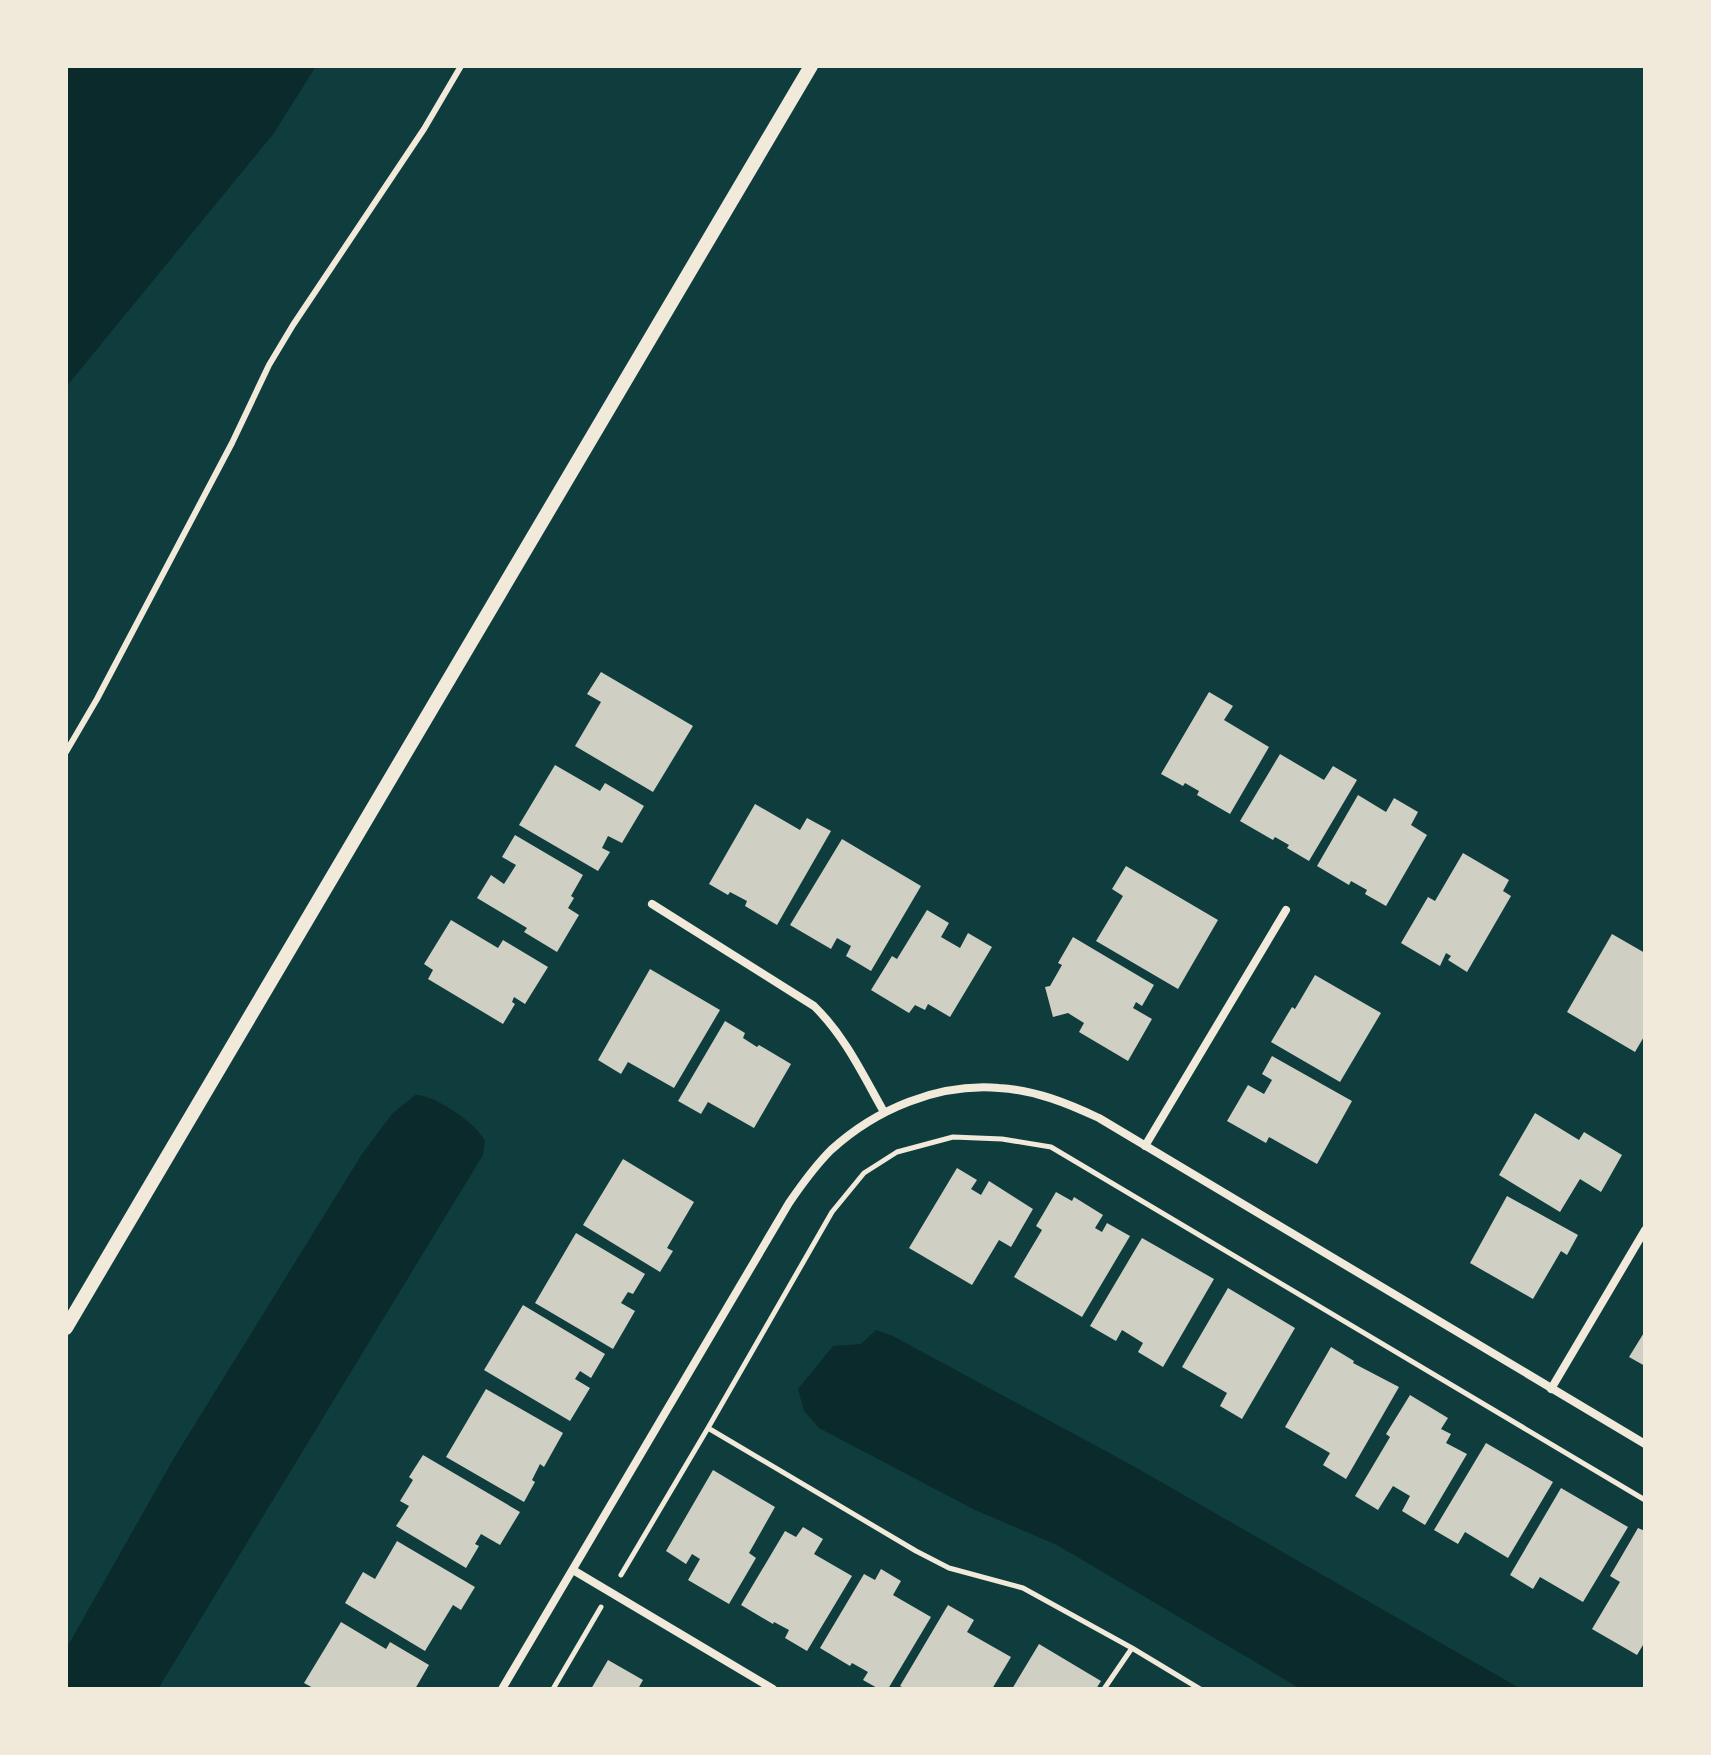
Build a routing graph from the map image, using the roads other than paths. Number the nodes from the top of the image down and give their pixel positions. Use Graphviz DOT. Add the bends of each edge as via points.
graph roads {
  1 [pos="461,66"];
  2 [pos="811,66"];
  3 [pos="66,752"];
  4 [pos="652,904"];
  5 [pos="1286,910"];
  6 [pos="884,1112"];
  7 [pos="1145,1146"];
  8 [pos="1645,1230"];
  9 [pos="66,1328"];
  10 [pos="1551,1389"];
  11 [pos="1645,1444"];
  12 [pos="573,1570"];
  13 [pos="502,1689"];
  14 [pos="773,1689"];
  1 -- 3 [label="lane" via="269,365"];
  2 -- 9 [label="street"];
  4 -- 6 [label="street" via="814,1006 843,1039"];
  5 -- 7 [label="street"];
  6 -- 7 [label="street" via="940,1092 1000,1088 1062,1102"];
  6 -- 12 [label="street" via="832,1150 789,1203"];
  7 -- 10 [label="street"];
  8 -- 10 [label="street"];
  10 -- 11 [label="street"];
  12 -- 13 [label="street"];
  12 -- 14 [label="street"];
}
